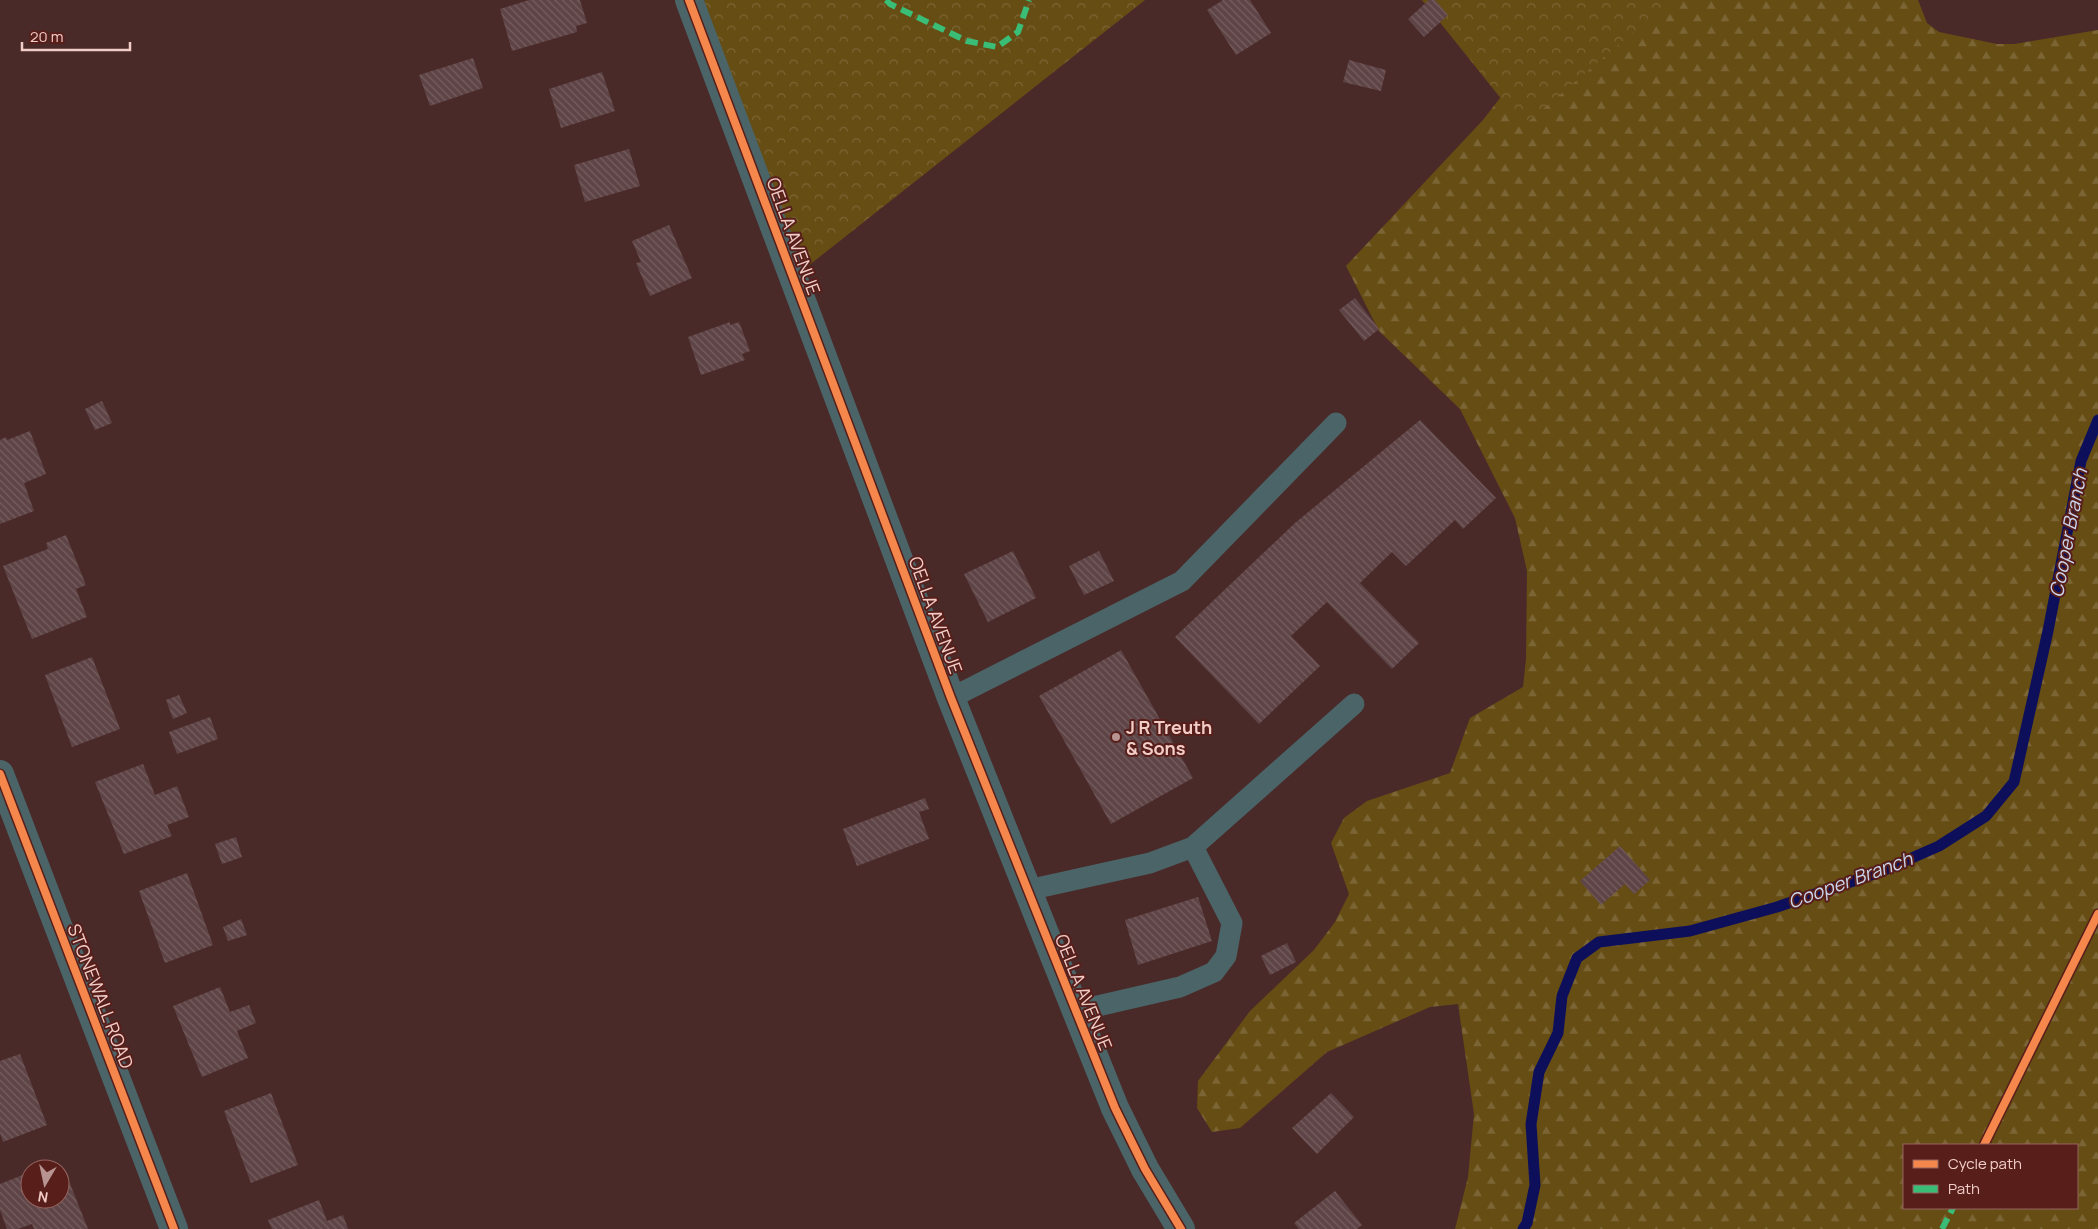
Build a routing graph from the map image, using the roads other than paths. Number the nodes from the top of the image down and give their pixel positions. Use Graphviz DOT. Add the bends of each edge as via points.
graph roads {
  1 [pos="689,0"];
  2 [pos="1336,423"];
  3 [pos="951,698"];
  4 [pos="1354,704"];
  5 [pos="0,774"];
  6 [pos="1193,847"];
  7 [pos="1028,890"];
  8 [pos="1076,1011"];
  9 [pos="174,1229"];
  10 [pos="1181,1229"];
  1 -- 3 [label="street, OELLA AVENUE"];
  2 -- 3 [label="lane" via="1182,580"];
  3 -- 7 [label="street, OELLA AVENUE"];
  4 -- 6 [label="lane"];
  5 -- 9 [label="street, STONEWALL ROAD"];
  6 -- 7 [label="lane" via="1150,863"];
  6 -- 8 [label="lane" via="1232,923 1226,956 1214,972 1180,988"];
  7 -- 8 [label="street, OELLA AVENUE"];
  8 -- 10 [label="street, OELLA AVENUE" via="1115,1108 1145,1169"];
}
